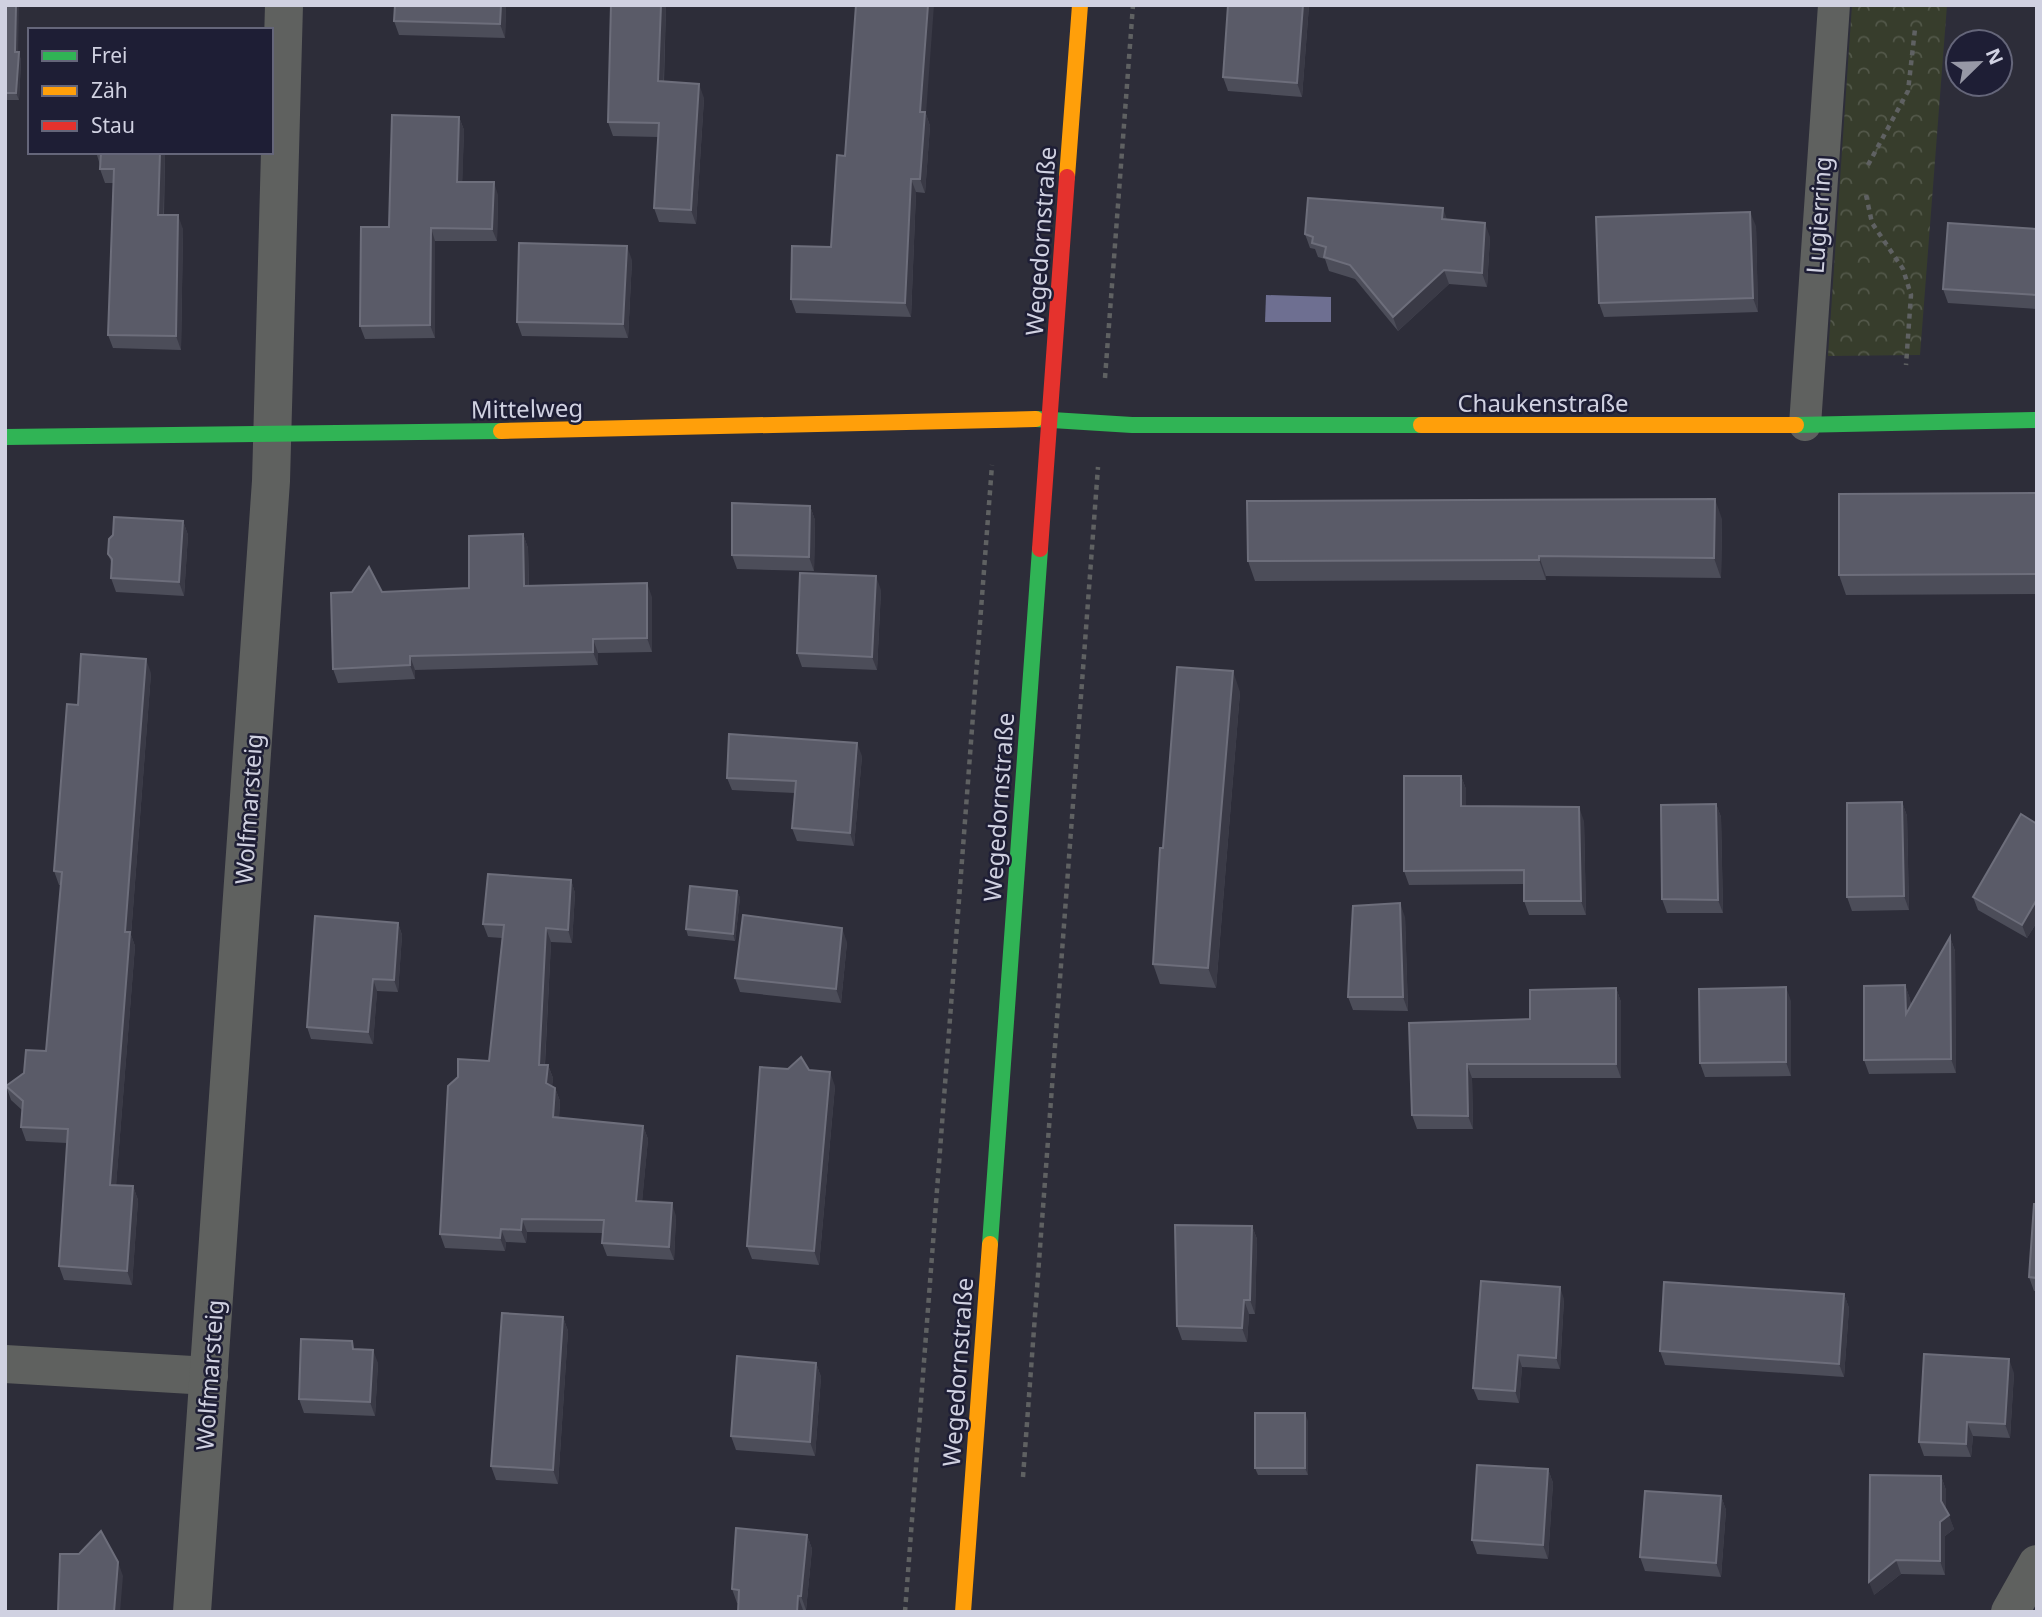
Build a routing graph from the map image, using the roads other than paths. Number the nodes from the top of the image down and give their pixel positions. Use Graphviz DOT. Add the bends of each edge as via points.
graph roads {
  1 [pos="284,5"];
  2 [pos="1080,5"];
  3 [pos="1834,5"];
  4 [pos="1049,419"];
  5 [pos="2037,420"];
  6 [pos="1805,425"];
  7 [pos="272,436"];
  8 [pos="5,437"];
  9 [pos="5,1364"];
  10 [pos="209,1376"];
  11 [pos="2037,1564"];
  12 [pos="192,1612"];
  13 [pos="963,1612"];
  14 [pos="2010,1612"];
  1 -- 7 [label="street, Wolfmarsteig"];
  2 -- 4 [label="street, Wegedornstraße"];
  3 -- 6 [label="lane, Lugierring"];
  4 -- 6 [label="street, Chaukenstraße" via="1132,425"];
  4 -- 7 [label="street, Mittelweg"];
  4 -- 13 [label="street, Wegedornstraße"];
  5 -- 6 [label="street, Chaukenstraße"];
  7 -- 8 [label="street, Mittelweg"];
  7 -- 10 [label="street, Wolfmarsteig"];
  9 -- 10 [label="street"];
  10 -- 12 [label="street, Wolfmarsteig"];
  11 -- 14 [label="street"];
}
